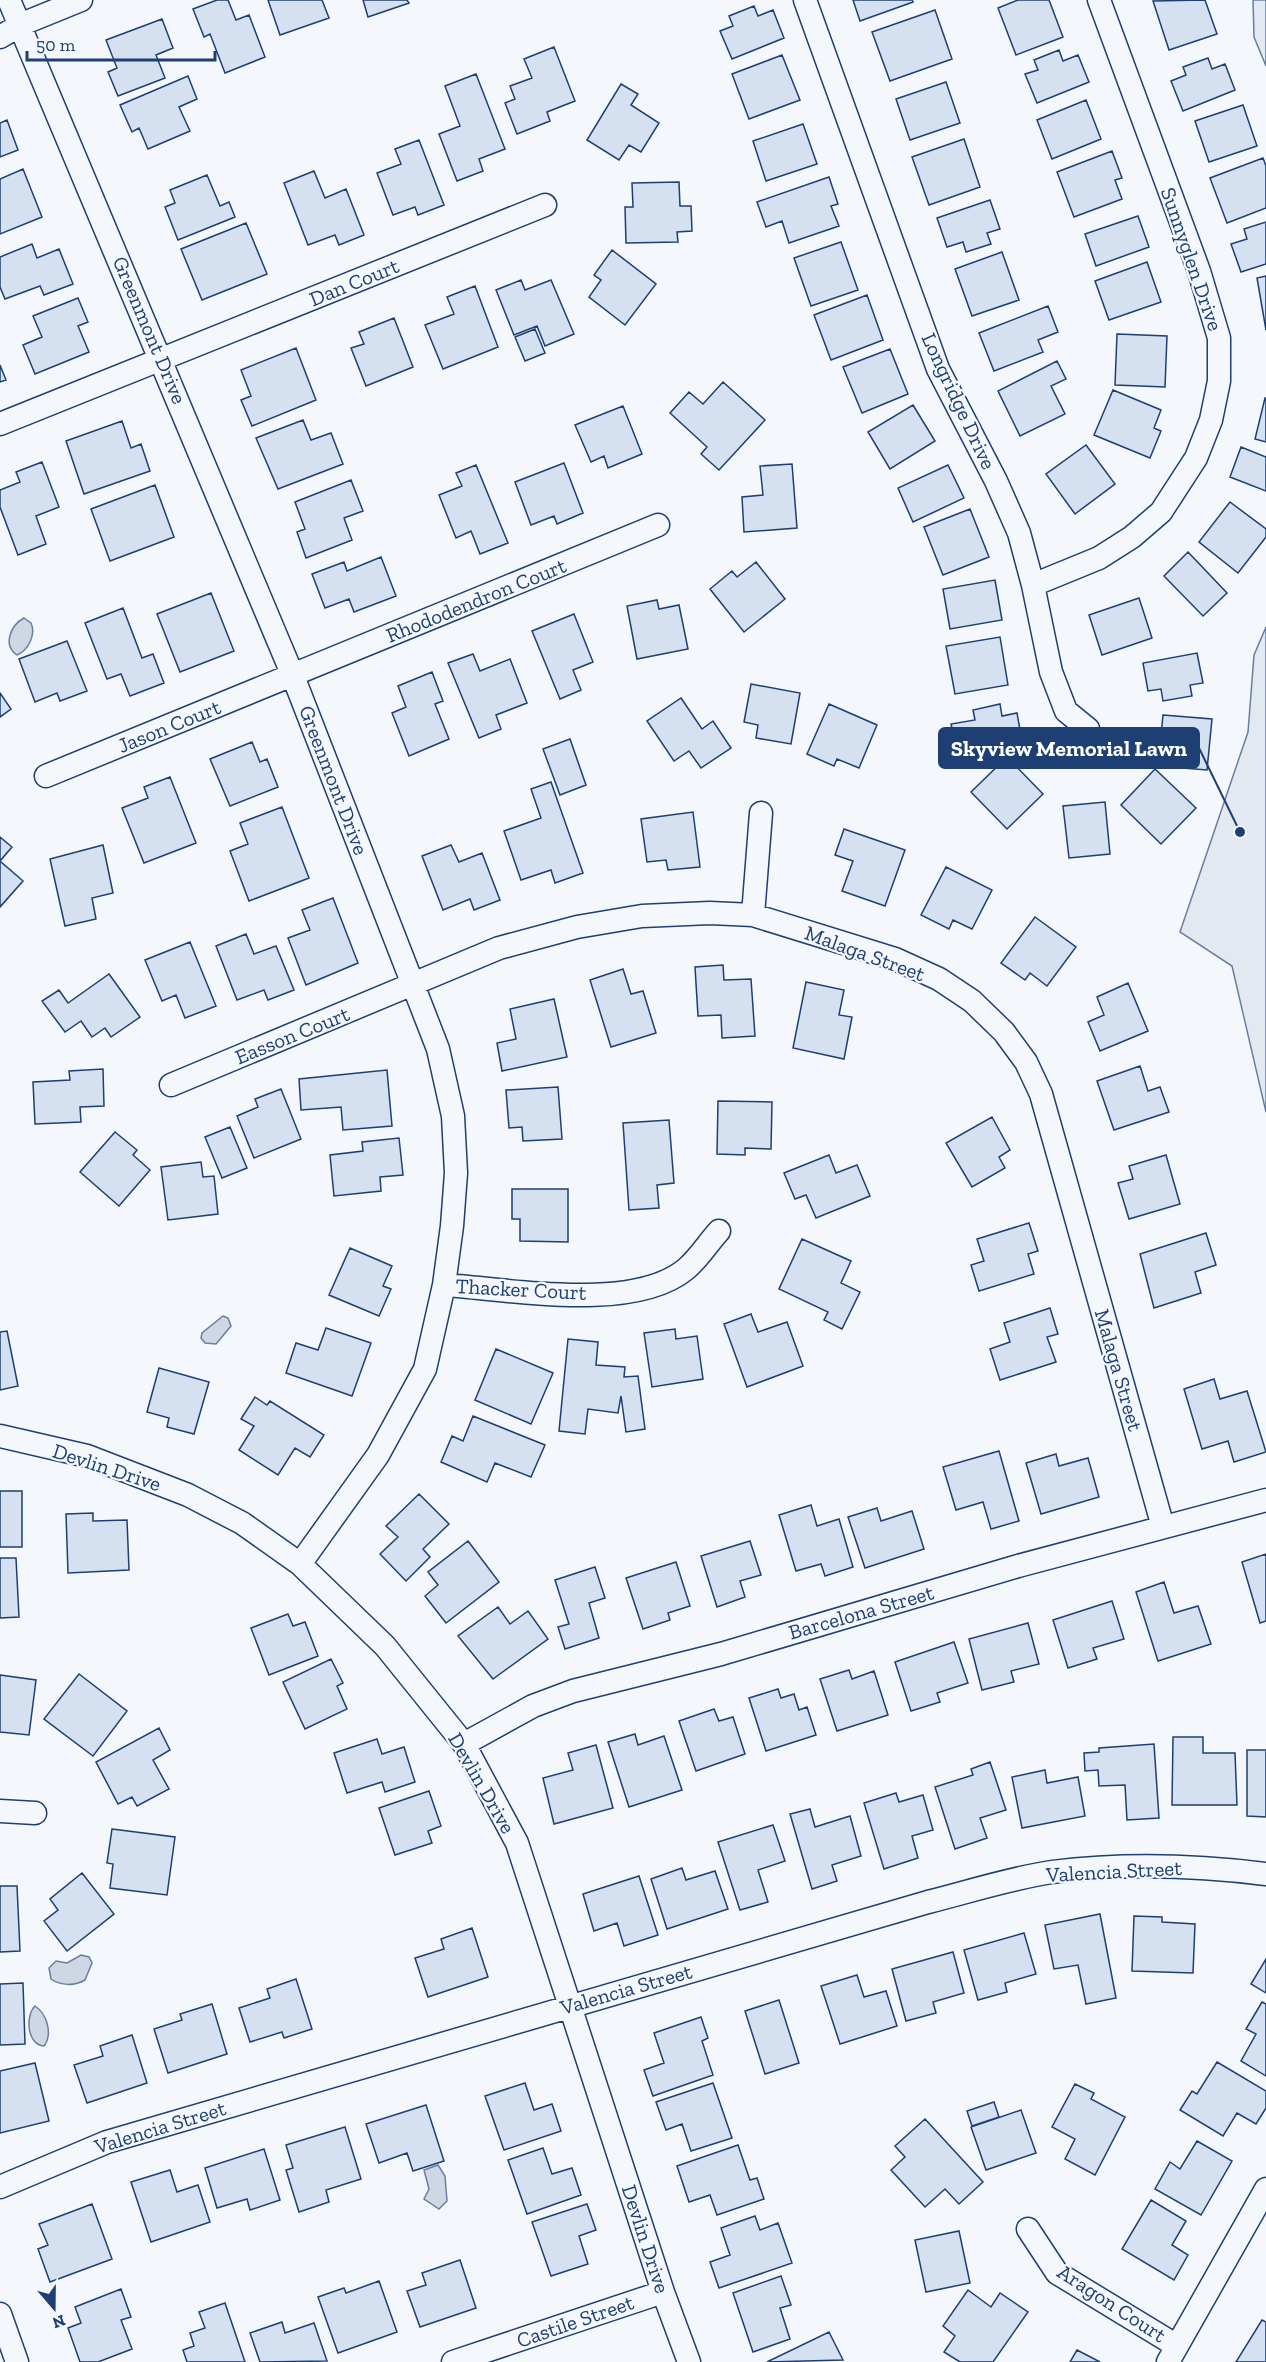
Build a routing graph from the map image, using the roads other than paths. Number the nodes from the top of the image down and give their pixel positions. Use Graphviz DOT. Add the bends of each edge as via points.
graph roads {
  1 [pos="9,0"];
  2 [pos="81,0"];
  3 [pos="806,0"];
  4 [pos="1099,0"];
  5 [pos="22,24"];
  6 [pos="0,37"];
  7 [pos="545,205"];
  8 [pos="163,360"];
  9 [pos="0,424"];
  10 [pos="658,525"];
  11 [pos="1033,585"];
  12 [pos="293,676"];
  13 [pos="1088,729"];
  14 [pos="45,776"];
  15 [pos="761,813"];
  16 [pos="753,915"];
  17 [pos="413,985"];
  18 [pos="171,1085"];
  19 [pos="719,1231"];
  20 [pos="444,1285"];
  21 [pos="0,1436"];
  22 [pos="1266,1500"];
  23 [pos="1163,1527"];
  24 [pos="300,1564"];
  25 [pos="464,1744"];
  26 [pos="0,1811"];
  27 [pos="35,1813"];
  28 [pos="1266,1874"];
  29 [pos="570,2005"];
  30 [pos="0,2187"];
  31 [pos="1266,2189"];
  32 [pos="1028,2229"];
  33 [pos="663,2292"];
  34 [pos="0,2314"];
  35 [pos="1172,2354"];
  36 [pos="17,2362"];
  37 [pos="453,2362"];
  38 [pos="689,2362"];
  1 -- 5 [label="street, Greenmont Drive"];
  2 -- 5 [label="street"];
  3 -- 11 [label="street, Longridge Drive" via="938,369 1001,491 1019,532"];
  4 -- 11 [label="street, Sunnyglen Drive" via="1198,271 1219,338 1219,381 1211,420 1196,458 1161,512 1099,558"];
  5 -- 6 [label="street"];
  5 -- 8 [label="street, Greenmont Drive"];
  7 -- 8 [label="street, Dan Court"];
  8 -- 9 [label="street, Dan Court"];
  8 -- 12 [label="street, Greenmont Drive"];
  10 -- 12 [label="street, Rhododendron Court"];
  11 -- 13 [label="street, Longridge Drive" via="1051,672 1066,711"];
  12 -- 14 [label="street, Jason Court"];
  12 -- 17 [label="street, Greenmont Drive"];
  15 -- 16 [label="street"];
  16 -- 17 [label="street, Malaga Street" via="642,916 577,927 499,948"];
  16 -- 23 [label="street, Malaga Street" via="895,959 939,979 972,1001 1004,1032 1026,1062 1041,1094"];
  17 -- 18 [label="street, Easson Court"];
  17 -- 20 [label="street, Greenmont Drive" via="438,1049 453,1116 456,1173"];
  19 -- 20 [label="street, Thacker Court" via="686,1269 657,1285 613,1293 545,1295"];
  20 -- 24 [label="street, Greenmont Drive" via="425,1369 378,1455"];
  21 -- 24 [label="street, Devlin Drive" via="87,1456 188,1495 242,1524"];
  22 -- 23 [label="street, Barcelona Street"];
  23 -- 25 [label="street, Barcelona Street" via="573,1691 533,1706"];
  24 -- 25 [label="street, Devlin Drive" via="385,1646"];
  25 -- 29 [label="street, Devlin Drive" via="517,1843"];
  26 -- 27 [label="street"];
  28 -- 29 [label="street, Valencia Street" via="1207,1867 1137,1866 1050,1872 928,1902"];
  29 -- 30 [label="street, Valencia Street" via="106,2142"];
  29 -- 33 [label="street, Devlin Drive"];
  31 -- 35 [label="street"];
  32 -- 35 [label="street, Aragon Court" via="1057,2273"];
  33 -- 37 [label="street, Castile Street"];
  33 -- 38 [label="street, Devlin Drive"];
  34 -- 36 [label="street"];
}
